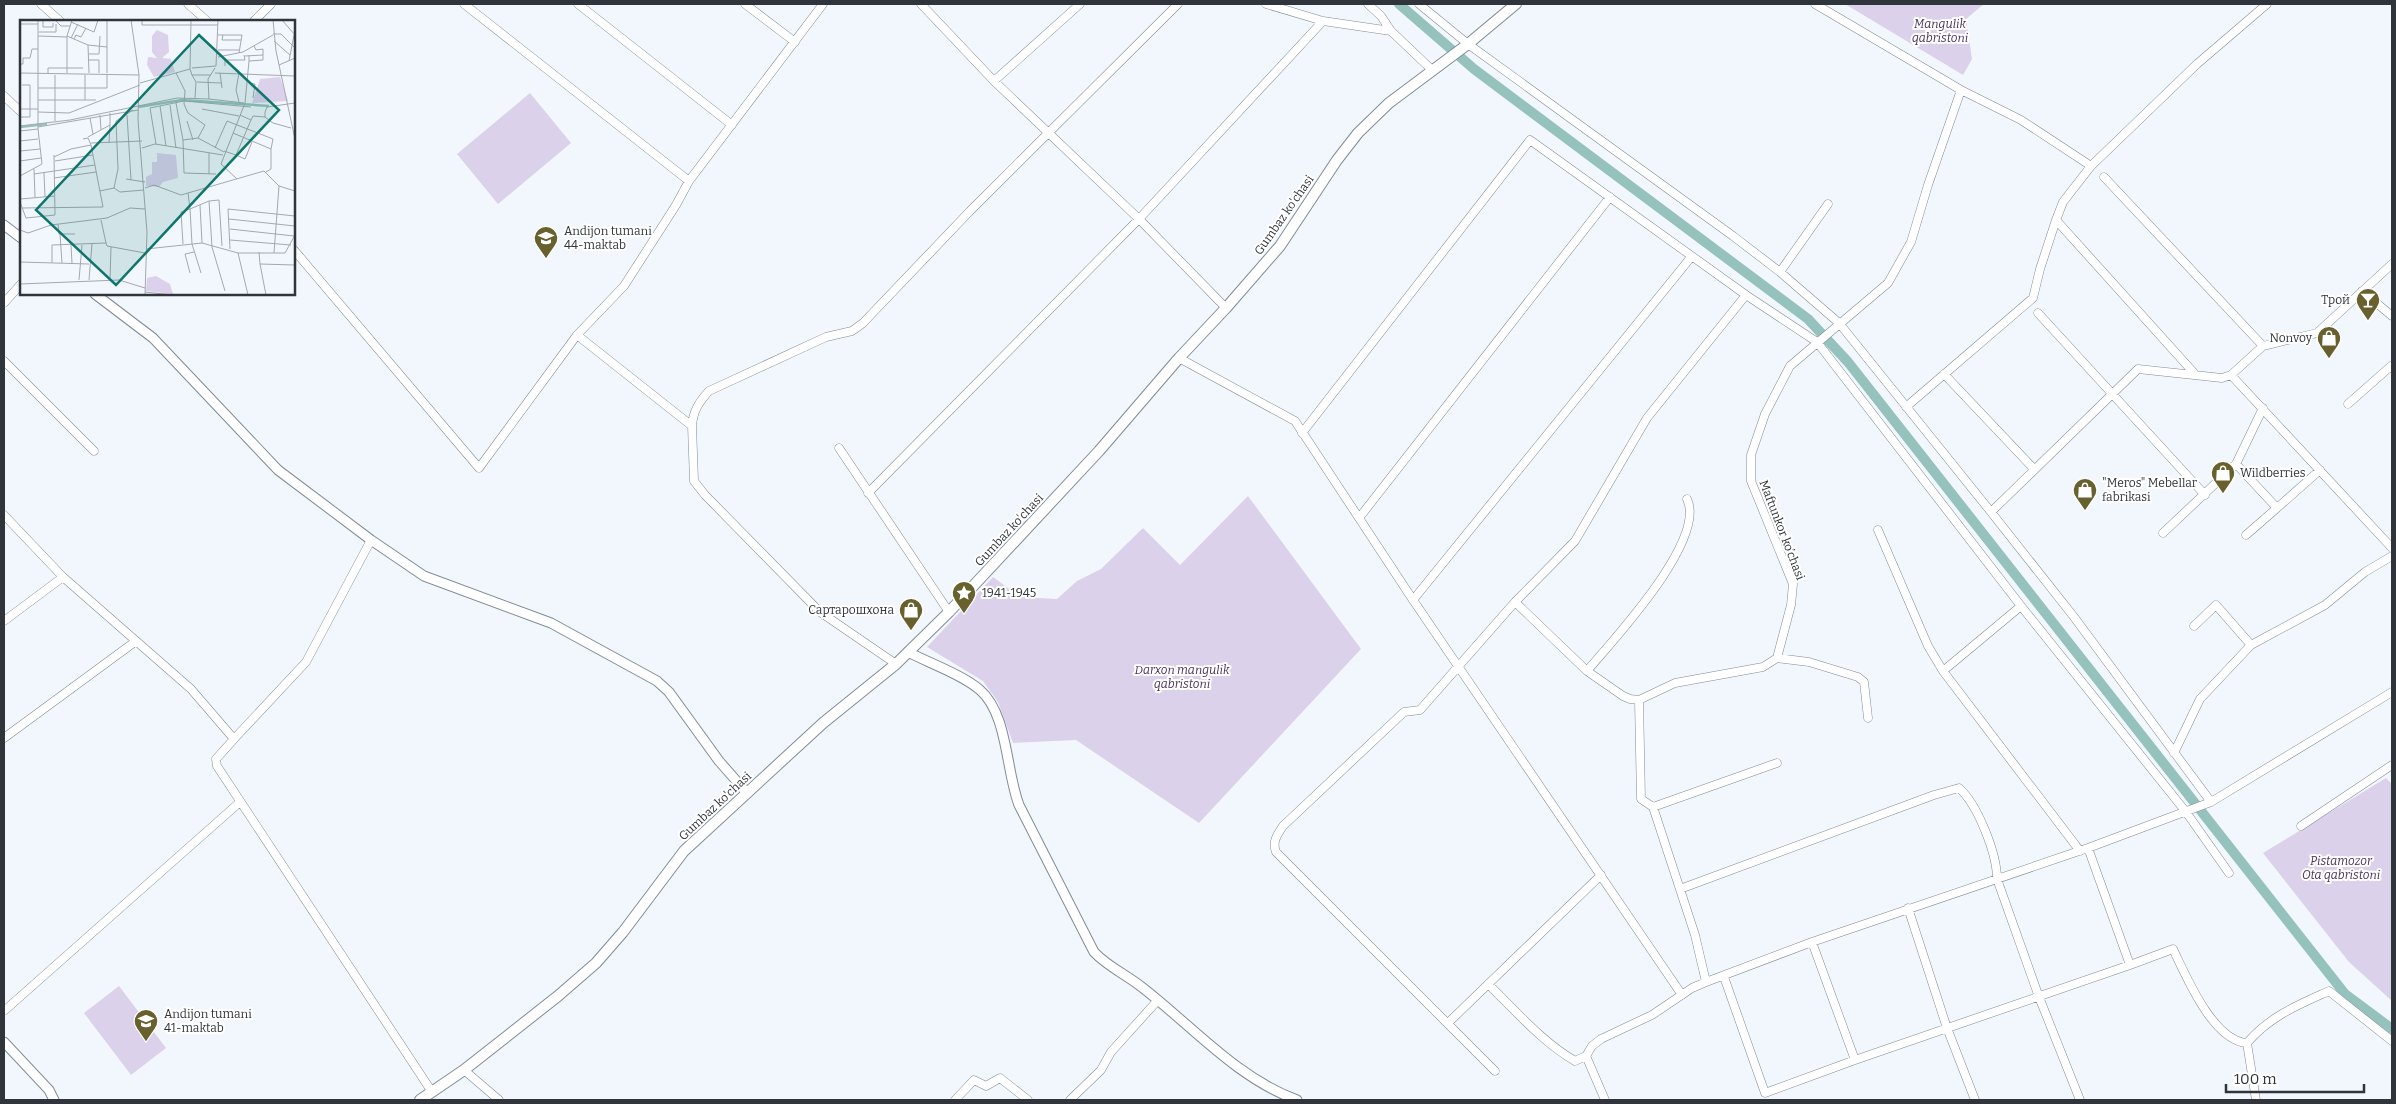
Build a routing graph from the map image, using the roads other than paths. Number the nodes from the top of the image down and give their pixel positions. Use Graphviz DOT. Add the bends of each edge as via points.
graph roads {
  1 [pos="41,4"];
  2 [pos="188,4"];
  3 [pos="271,4"];
  4 [pos="464,4"];
  5 [pos="578,4"];
  6 [pos="745,4"];
  7 [pos="823,4"];
  8 [pos="921,4"];
  9 [pos="1080,4"];
  10 [pos="1178,4"];
  11 [pos="1266,4"];
  12 [pos="1368,4"];
  13 [pos="1419,4"];
  14 [pos="1516,4"];
  15 [pos="1815,4"];
  16 [pos="2267,4"];
  17 [pos="59,20"];
  18 [pos="206,20"];
  19 [pos="255,20"];
  20 [pos="1323,21"];
  21 [pos="1391,31"];
  22 [pos="795,42"];
  23 [pos="1468,44"];
  24 [pos="1432,70"];
  25 [pos="994,81"];
  26 [pos="1961,90"];
  27 [pos="4,96"];
  28 [pos="20,111"];
  29 [pos="732,125"];
  30 [pos="1049,131"];
  31 [pos="1534,131"];
  32 [pos="1530,140"];
  33 [pos="2091,166"];
  34 [pos="2104,176"];
  35 [pos="689,181"];
  36 [pos="1610,197"];
  37 [pos="1828,204"];
  38 [pos="1139,219"];
  39 [pos="2056,220"];
  40 [pos="4,225"];
  41 [pos="20,237"];
  42 [pos="295,251"];
  43 [pos="1692,256"];
  44 [pos="2392,264"];
  45 [pos="1780,272"];
  46 [pos="20,285"];
  47 [pos="2362,291"];
  48 [pos="96,295"];
  49 [pos="1746,295"];
  50 [pos="4,303"];
  51 [pos="1226,308"];
  52 [pos="2038,313"];
  53 [pos="2392,316"];
  54 [pos="1837,325"];
  55 [pos="577,335"];
  56 [pos="1820,339"];
  57 [pos="2263,346"];
  58 [pos="1179,358"];
  59 [pos="4,361"];
  60 [pos="2392,368"];
  61 [pos="2194,373"];
  62 [pos="1944,374"];
  63 [pos="2231,375"];
  64 [pos="2112,394"];
  65 [pos="2348,404"];
  66 [pos="1906,407"];
  67 [pos="2263,408"];
  68 [pos="692,426"];
  69 [pos="1302,433"];
  70 [pos="839,448"];
  71 [pos="94,451"];
  72 [pos="2236,464"];
  73 [pos="2034,469"];
  74 [pos="2320,470"];
  75 [pos="868,493"];
  76 [pos="2205,495"];
  77 [pos="1687,499"];
  78 [pos="2277,508"];
  79 [pos="1991,512"];
  80 [pos="4,515"];
  81 [pos="1358,518"];
  82 [pos="1878,530"];
  83 [pos="2163,533"];
  84 [pos="2246,535"];
  85 [pos="371,540"];
  86 [pos="2392,548"];
  87 [pos="2392,556"];
  88 [pos="63,577"];
  89 [pos="1413,600"];
  90 [pos="1515,602"];
  91 [pos="2021,606"];
  92 [pos="949,612"];
  93 [pos="4,621"];
  94 [pos="2194,626"];
  95 [pos="136,641"];
  96 [pos="2251,645"];
  97 [pos="908,652"];
  98 [pos="1777,658"];
  99 [pos="896,664"];
  100 [pos="1457,666"];
  101 [pos="1587,670"];
  102 [pos="1943,671"];
  103 [pos="2391,694"];
  104 [pos="1639,700"];
  105 [pos="1868,718"];
  106 [pos="4,738"];
  107 [pos="234,739"];
  108 [pos="2174,753"];
  109 [pos="1776,763"];
  110 [pos="2392,765"];
  111 [pos="747,793"];
  112 [pos="240,802"];
  113 [pos="2211,802"];
  114 [pos="1653,807"];
  115 [pos="2186,812"];
  116 [pos="2300,826"];
  117 [pos="2084,850"];
  118 [pos="2229,873"];
  119 [pos="1601,875"];
  120 [pos="1997,879"];
  121 [pos="1680,889"];
  122 [pos="1908,908"];
  123 [pos="1812,942"];
  124 [pos="2130,964"];
  125 [pos="1724,977"];
  126 [pos="1706,982"];
  127 [pos="1488,984"];
  128 [pos="1682,995"];
  129 [pos="2039,997"];
  130 [pos="1158,1000"];
  131 [pos="4,1011"];
  132 [pos="1448,1023"];
  133 [pos="1947,1028"];
  134 [pos="2392,1041"];
  135 [pos="4,1042"];
  136 [pos="2247,1043"];
  137 [pos="1586,1056"];
  138 [pos="1855,1060"];
  139 [pos="464,1070"];
  140 [pos="1495,1072"];
  141 [pos="432,1092"];
  142 [pos="1767,1097"];
  143 [pos="54,1100"];
  144 [pos="420,1100"];
  145 [pos="499,1100"];
  146 [pos="955,1100"];
  147 [pos="1028,1100"];
  148 [pos="1070,1100"];
  149 [pos="1298,1100"];
  150 [pos="1605,1100"];
  151 [pos="1975,1100"];
  152 [pos="2080,1100"];
  153 [pos="2256,1100"];
  1 -- 17 [label="street"];
  2 -- 18 [label="street"];
  3 -- 19 [label="street"];
  4 -- 35 [label="street"];
  5 -- 29 [label="street"];
  6 -- 22 [label="street"];
  7 -- 22 [label="street"];
  8 -- 25 [label="street"];
  9 -- 25 [label="street"];
  10 -- 30 [label="street"];
  11 -- 20 [label="street"];
  12 -- 21 [label="street"];
  13 -- 23 [label="street"];
  14 -- 23 [label="main road, Gumbaz ko'chasi"];
  15 -- 26 [label="street"];
  16 -- 33 [label="street" via="2197,64"];
  20 -- 21 [label="street"];
  20 -- 38 [label="street"];
  21 -- 24 [label="street"];
  22 -- 29 [label="street"];
  23 -- 24 [label="main road, Gumbaz ko'chasi"];
  23 -- 45 [label="street"];
  24 -- 51 [label="main road, Gumbaz ko'chasi" via="1389,103 1358,133 1280,246"];
  25 -- 30 [label="street"];
  26 -- 33 [label="street" via="2021,120"];
  26 -- 54 [label="street, Maftunkor ko’chasi" via="1911,242 1888,283"];
  27 -- 28 [label="street"];
  29 -- 35 [label="street"];
  30 -- 38 [label="street"];
  30 -- 68 [label="street" via="863,323 852,331 826,337 709,391 693,414"];
  31 -- 32 [label="street"];
  32 -- 36 [label="street"];
  32 -- 69 [label="street"];
  33 -- 39 [label="street" via="2063,202"];
  34 -- 57 [label="street"];
  35 -- 55 [label="street" via="624,286"];
  36 -- 43 [label="street"];
  36 -- 81 [label="street"];
  37 -- 45 [label="street"];
  38 -- 51 [label="street"];
  38 -- 75 [label="street"];
  39 -- 61 [label="street"];
  39 -- 62 [label="street" via="2033,298"];
  40 -- 41 [label="street"];
  42 -- 55 [label="street" via="479,468"];
  43 -- 49 [label="street"];
  43 -- 89 [label="street"];
  44 -- 47 [label="street"];
  45 -- 54 [label="street"];
  46 -- 50 [label="street"];
  47 -- 53 [label="street"];
  47 -- 57 [label="street" via="2316,333"];
  48 -- 85 [label="street" via="153,338 278,470"];
  49 -- 56 [label="street"];
  49 -- 90 [label="street" via="1647,418 1575,541"];
  51 -- 58 [label="main road, Gumbaz ko'chasi"];
  52 -- 64 [label="street"];
  54 -- 56 [label="street, Maftunkor ko’chasi"];
  54 -- 66 [label="street"];
  55 -- 68 [label="street"];
  56 -- 91 [label="street"];
  56 -- 98 [label="street, Maftunkor ko’chasi" via="1790,366 1765,414 1751,455 1751,481 1793,584"];
  57 -- 63 [label="street"];
  58 -- 69 [label="street" via="1295,421"];
  58 -- 92 [label="main road, Gumbaz ko'chasi" via="1099,452"];
  59 -- 71 [label="street"];
  60 -- 65 [label="street"];
  61 -- 63 [label="street" via="2222,378"];
  61 -- 64 [label="street" via="2138,369"];
  62 -- 66 [label="street"];
  62 -- 73 [label="street"];
  63 -- 67 [label="street"];
  64 -- 73 [label="street"];
  64 -- 76 [label="street"];
  66 -- 79 [label="street"];
  67 -- 72 [label="street"];
  67 -- 74 [label="street"];
  68 -- 99 [label="street" via="694,481 705,495 820,612"];
  69 -- 81 [label="street"];
  70 -- 75 [label="street"];
  72 -- 76 [label="street"];
  72 -- 78 [label="street"];
  73 -- 79 [label="street"];
  74 -- 78 [label="street"];
  74 -- 86 [label="street"];
  75 -- 92 [label="street"];
  76 -- 83 [label="street"];
  77 -- 101 [label="street" via="1691,507 1684,541 1647,600"];
  78 -- 84 [label="street"];
  79 -- 108 [label="street" via="2074,617"];
  80 -- 88 [label="street"];
  81 -- 89 [label="street"];
  82 -- 102 [label="street" via="1928,646"];
  85 -- 107 [label="street" via="306,662"];
  85 -- 111 [label="street" via="424,576 551,623 657,681"];
  87 -- 96 [label="street" via="2365,572 2325,605"];
  88 -- 93 [label="street"];
  88 -- 95 [label="street"];
  89 -- 100 [label="street"];
  90 -- 100 [label="street"];
  90 -- 101 [label="street"];
  91 -- 102 [label="street"];
  91 -- 115 [label="street"];
  92 -- 97 [label="main road, Gumbaz ko'chasi"];
  94 -- 96 [label="street" via="2216,605"];
  95 -- 106 [label="street"];
  95 -- 107 [label="street" via="191,689"];
  96 -- 108 [label="street" via="2200,699"];
  97 -- 99 [label="main road, Gumbaz ko'chasi"];
  97 -- 130 [label="street" via="973,684 986,697 1004,738 1018,805 1086,940 1103,961"];
  98 -- 104 [label="street" via="1764,667 1675,683"];
  98 -- 105 [label="street" via="1809,662 1858,676 1864,682"];
  99 -- 111 [label="main road, Gumbaz ko'chasi" via="823,723"];
  100 -- 119 [label="street"];
  100 -- 132 [label="street" via="1420,710 1404,712 1283,826 1274,846 1276,852"];
  101 -- 104 [label="street" via="1623,696"];
  102 -- 117 [label="street"];
  103 -- 113 [label="street"];
  104 -- 114 [label="street" via="1640,792 1643,802"];
  107 -- 112 [label="street" via="216,760"];
  108 -- 113 [label="street"];
  109 -- 114 [label="street"];
  110 -- 116 [label="street"];
  111 -- 139 [label="main road, Gumbaz ko'chasi" via="684,851 596,963"];
  112 -- 131 [label="street"];
  112 -- 141 [label="street"];
  113 -- 115 [label="street"];
  114 -- 121 [label="street"];
  115 -- 117 [label="street"];
  115 -- 118 [label="street"];
  117 -- 120 [label="street"];
  117 -- 124 [label="street"];
  119 -- 127 [label="street"];
  119 -- 128 [label="street"];
  120 -- 121 [label="street" via="1997,868 1986,834 1967,798 1955,788"];
  120 -- 122 [label="street"];
  120 -- 129 [label="street"];
  121 -- 126 [label="street"];
  122 -- 123 [label="street"];
  122 -- 133 [label="street"];
  123 -- 125 [label="street"];
  123 -- 138 [label="street"];
  124 -- 129 [label="street"];
  124 -- 136 [label="street" via="2173,950 2198,997 2220,1029"];
  125 -- 126 [label="street"];
  125 -- 142 [label="street"];
  126 -- 128 [label="street"];
  127 -- 132 [label="street"];
  127 -- 137 [label="street" via="1568,1057 1575,1061"];
  128 -- 137 [label="street" via="1652,1015 1600,1039"];
  129 -- 133 [label="street"];
  129 -- 152 [label="street"];
  130 -- 148 [label="street" via="1111,1052 1101,1070"];
  130 -- 149 [label="street" via="1210,1046 1277,1093"];
  132 -- 140 [label="street"];
  133 -- 138 [label="street"];
  133 -- 151 [label="street"];
  134 -- 136 [label="street" via="2329,991 2288,1008 2258,1030"];
  135 -- 143 [label="street"];
  136 -- 153 [label="street"];
  137 -- 150 [label="street"];
  138 -- 142 [label="street"];
  139 -- 141 [label="main road, Gumbaz ko'chasi"];
  139 -- 145 [label="street"];
  141 -- 144 [label="main road, Gumbaz ko'chasi"];
  146 -- 147 [label="street" via="974,1080 986,1086 1000,1078"];
}
